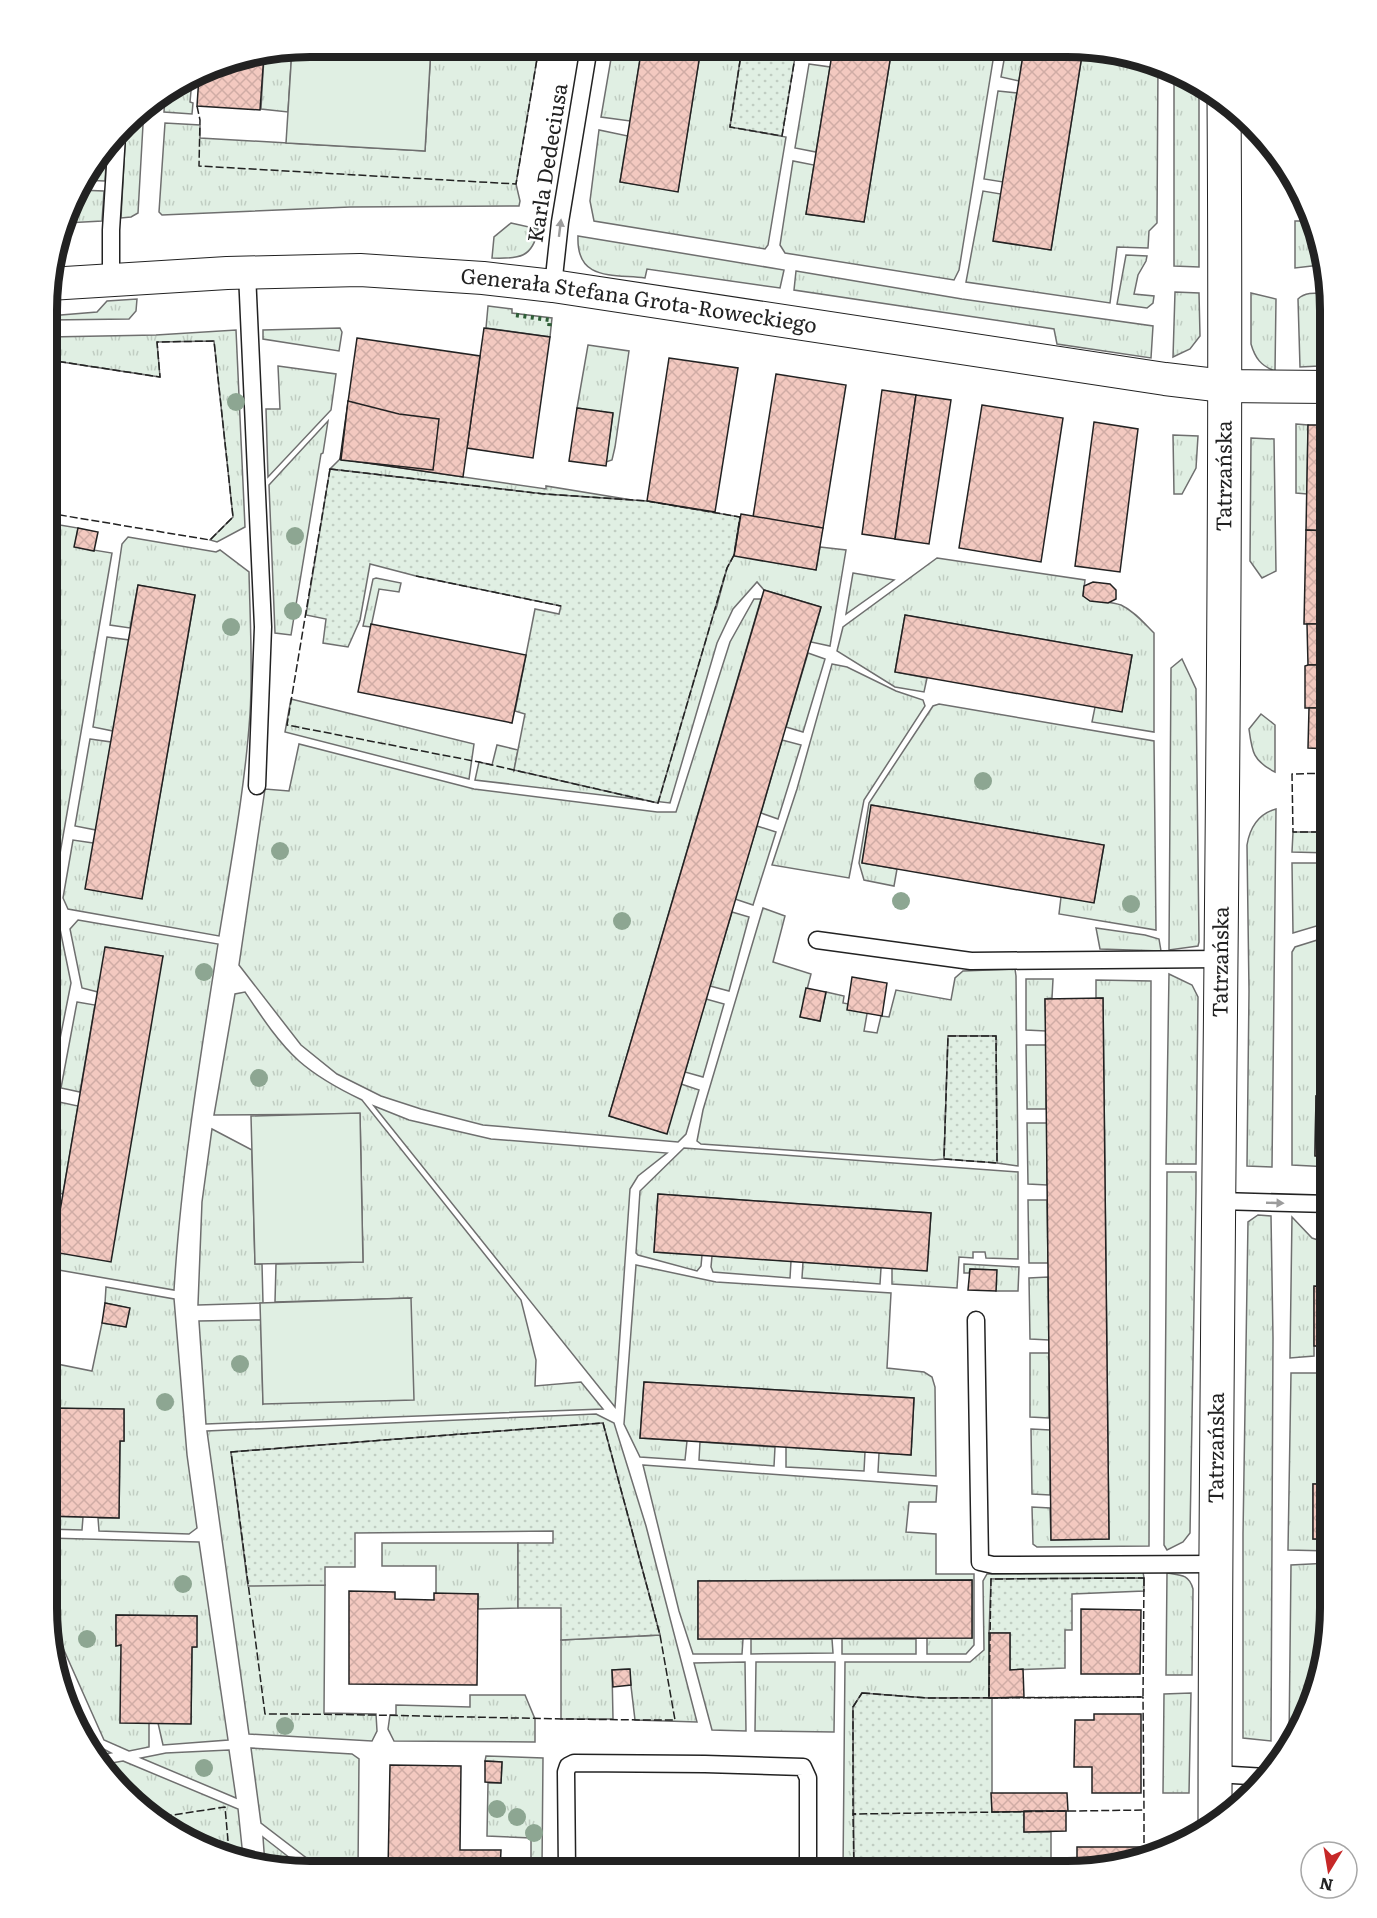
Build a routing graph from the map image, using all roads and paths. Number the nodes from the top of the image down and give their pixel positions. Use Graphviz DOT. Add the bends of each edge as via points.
graph roads {
  1 [pos="588,57"];
  2 [pos="1224,112"];
  3 [pos="116,147"];
  4 [pos="247,273"];
  5 [pos="111,280"];
  6 [pos="59,283"];
  7 [pos="553,286"];
  8 [pos="1224,386"];
  9 [pos="1320,387"];
  10 [pos="257,786"];
  11 [pos="817,940"];
  12 [pos="1221,959"];
  13 [pos="1219,1201"];
  14 [pos="1320,1204"];
  15 [pos="976,1320"];
  16 [pos="1217,1564"];
  17 [pos="1216,1774"];
  18 [pos="1256,1776"];
  19 [pos="1215,1813"];
  20 [pos="567,1861"];
  21 [pos="808,1861"];
  7 -- 1 [label="lane, Karla Dedeciusa, one-way"];
  2 -- 8 [label="street, Tatrzańska"];
  3 -- 5 [label="lane"];
  4 -- 5 [label="street, Generała Stefana Grota-Roweckiego"];
  4 -- 7 [label="street, Generała Stefana Grota-Roweckiego" via="360,270"];
  4 -- 10 [label="lane" via="263,627"];
  5 -- 6 [label="street, Generała Stefana Grota-Roweckiego"];
  7 -- 8 [label="street, Generała Stefana Grota-Roweckiego"];
  8 -- 9 [label="street, Generała Stefana Grota-Roweckiego"];
  8 -- 12 [label="street, Tatrzańska"];
  11 -- 12 [label="lane" via="971,961"];
  12 -- 13 [label="street, Tatrzańska"];
  13 -- 14 [label="lane, one-way"];
  13 -- 16 [label="street, Tatrzańska"];
  15 -- 16 [label="lane" via="980,1562"];
  16 -- 17 [label="street, Tatrzańska"];
  17 -- 18 [label="lane"];
  17 -- 19 [label="street, Tatrzańska"];
  20 -- 21 [label="lane" via="566,1772 574,1763 595,1763 803,1767 808,1778"];
}
